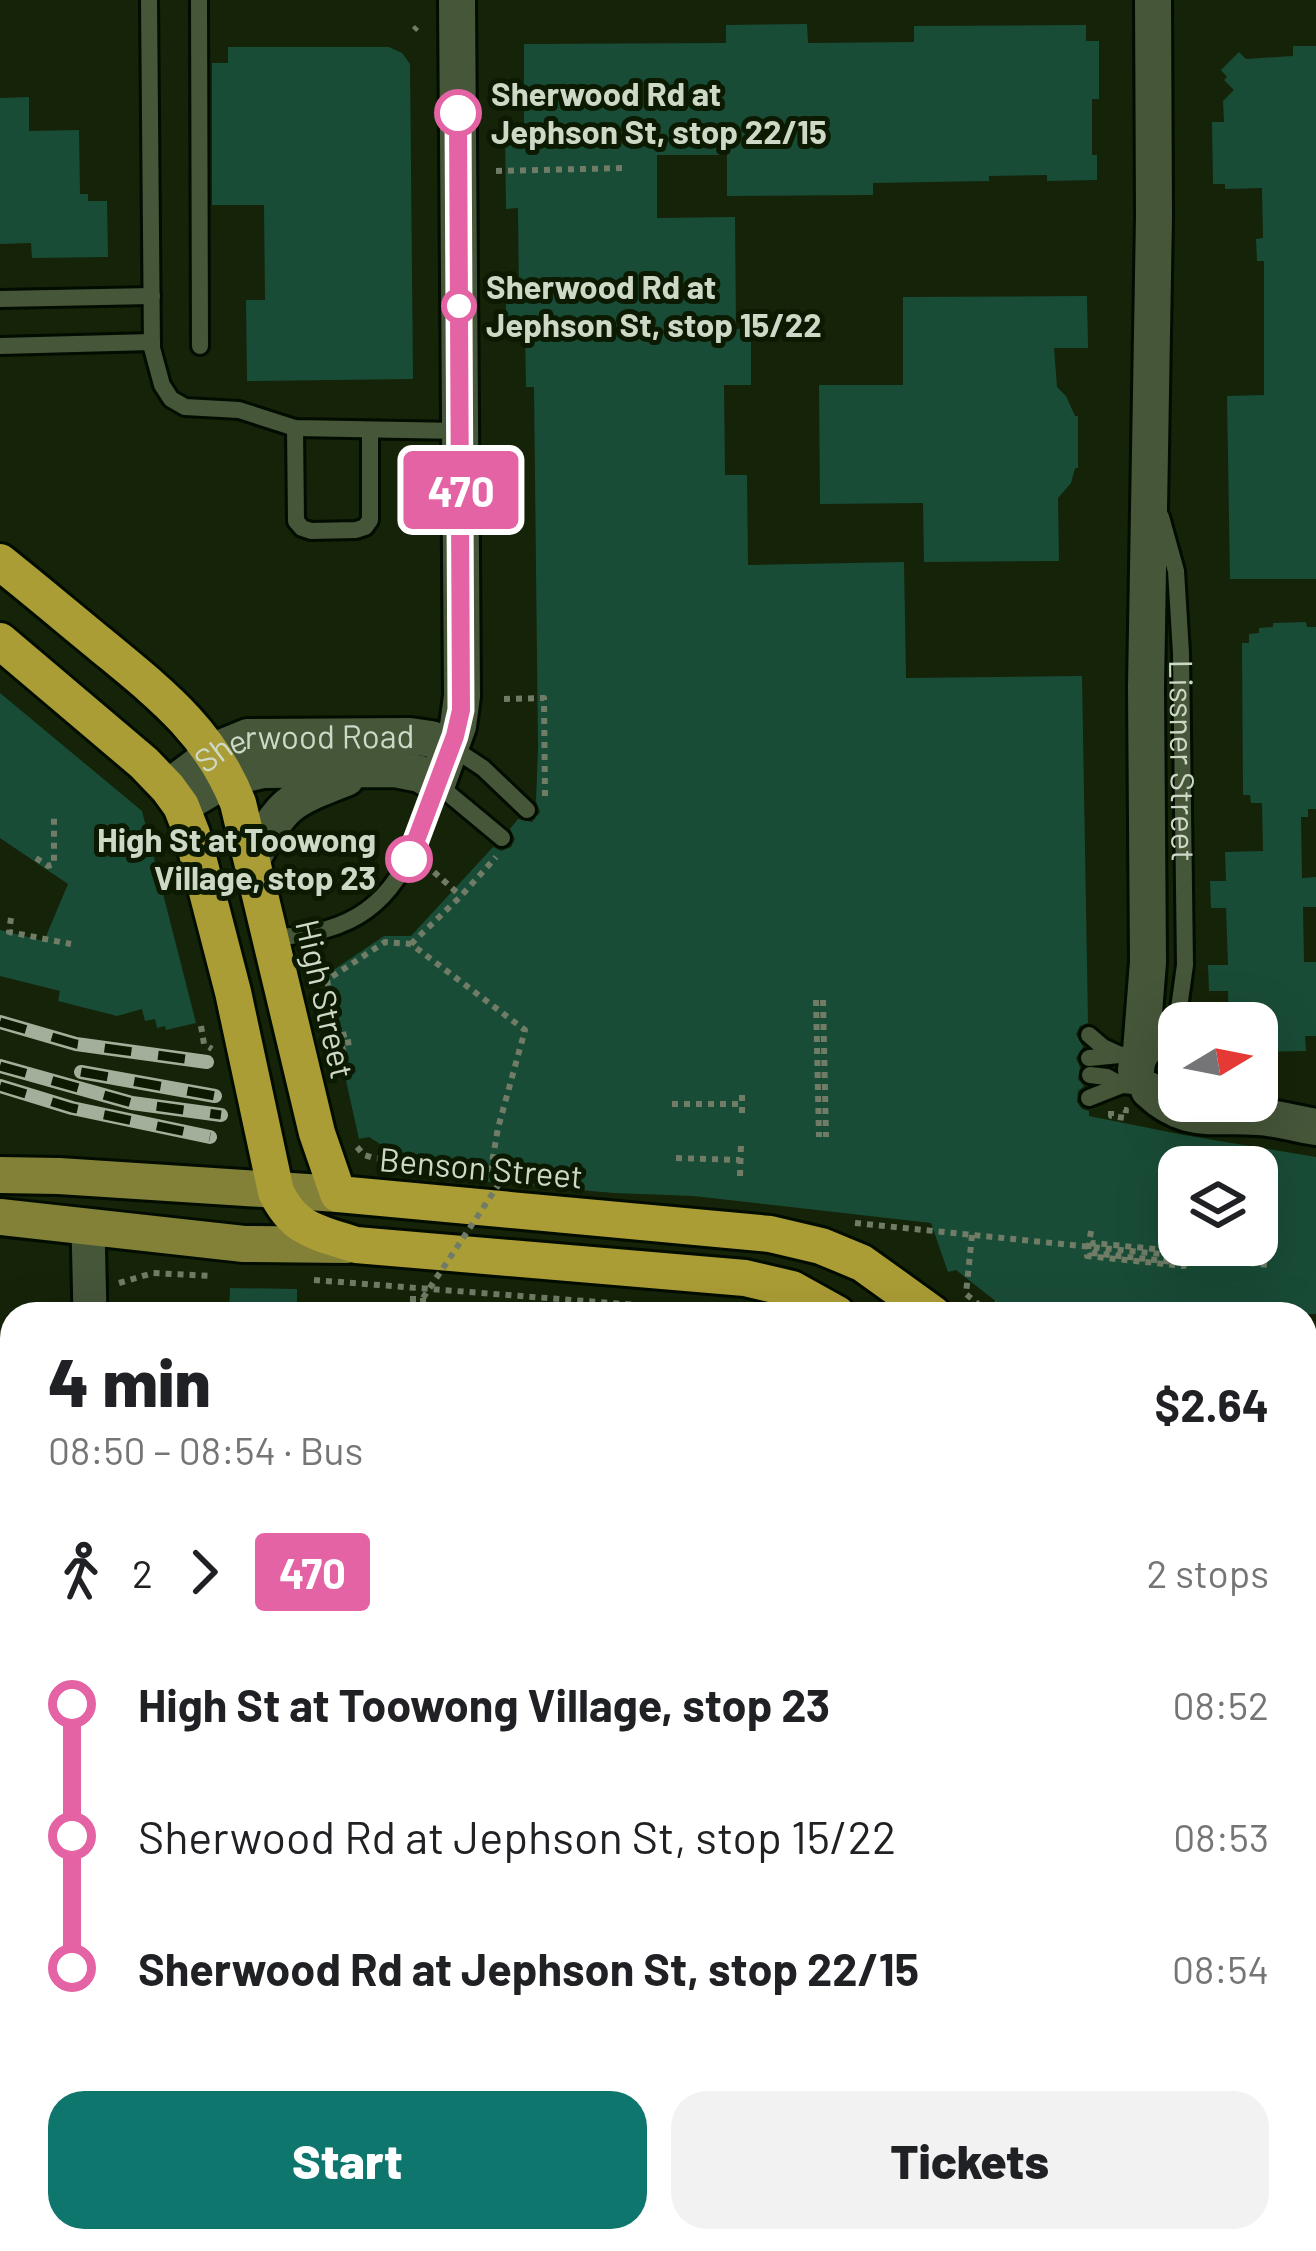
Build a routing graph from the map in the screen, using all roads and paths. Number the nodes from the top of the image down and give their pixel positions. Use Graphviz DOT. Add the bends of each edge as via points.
graph roads {
  1 [pos="149,0"];
  2 [pos="199,0"];
  3 [pos="458,0"];
  4 [pos="1153,0"];
  5 [pos="626,168"];
  6 [pos="496,171"];
  7 [pos="152,296"];
  8 [pos="0,298"];
  9 [pos="152,342"];
  10 [pos="0,346"];
  11 [pos="200,346"];
  12 [pos="295,428"];
  13 [pos="370,430"];
  14 [pos="460,431"];
  15 [pos="1150,482"];
  16 [pos="0,562"];
  17 [pos="0,641"];
  18 [pos="544,698"];
  19 [pos="504,699"];
  20 [pos="451,746"];
  21 [pos="221,765"];
  22 [pos="372,768"];
  23 [pos="436,784"];
  24 [pos="174,797"];
  25 [pos="526,810"];
  26 [pos="54,818"];
  27 [pos="359,838"];
  28 [pos="502,838"];
  29 [pos="380,842"];
  30 [pos="36,857"];
  31 [pos="252,859"];
  32 [pos="434,872"];
  33 [pos="461,896"];
  34 [pos="10,918"];
  35 [pos="432,923"];
  36 [pos="271,939"];
  37 [pos="71,944"];
  38 [pos="411,944"];
  39 [pos="1148,962"];
  40 [pos="819,1000"];
  41 [pos="1158,1002"];
  42 [pos="1180,1002"];
  43 [pos="201,1026"];
  44 [pos="1089,1035"];
  45 [pos="1158,1041"];
  46 [pos="204,1044"];
  47 [pos="326,1053"];
  48 [pos="1142,1073"];
  49 [pos="742,1091"];
  50 [pos="1089,1098"];
  51 [pos="672,1104"];
  52 [pos="1111,1116"];
  53 [pos="1125,1118"];
  54 [pos="1278,1118"];
  55 [pos="1316,1127"];
  56 [pos="822,1137"];
  57 [pos="353,1142"];
  58 [pos="741,1144"];
  59 [pos="676,1158"];
  60 [pos="740,1160"];
  61 [pos="0,1175"];
  62 [pos="740,1176"];
  63 [pos="501,1181"];
  64 [pos="303,1199"];
  65 [pos="0,1217"];
  66 [pos="855,1223"];
  67 [pos="88,1227"];
  68 [pos="1091,1231"];
  69 [pos="972,1235"];
  70 [pos="356,1245"];
  71 [pos="1090,1247"];
  72 [pos="236,1259"];
  73 [pos="1158,1262"];
  74 [pos="89,1272"];
  75 [pos="297,1279"];
  76 [pos="413,1288"];
  77 [pos="90,1302"];
  78 [pos="413,1302"];
  79 [pos="422,1302"];
  80 [pos="597,1302"];
  81 [pos="815,1302"];
  82 [pos="916,1302"];
  83 [pos="976,1302"];
  1 -- 7 [label="lane"];
  2 -- 11 [label="lane"];
  3 -- 14 [label="street, Sherwood Road"];
  4 -- 15 [label="street, Lissner Street"];
  5 -- 6 [label="path"];
  7 -- 8 [label="lane"];
  7 -- 9 [label="lane"];
  9 -- 10 [label="lane"];
  9 -- 12 [label="lane" via="158,376 178,404 239,410"];
  12 -- 13 [label="lane"];
  12 -- 13 [label="lane" via="296,521 311,531 356,530 370,520"];
  13 -- 14 [label="lane"];
  14 -- 20 [label="street, Sherwood Road" via="462,696"];
  15 -- 39 [label="street, Lissner Street"];
  15 -- 42 [label="lane, Lissner Street" via="1175,563 1180,638"];
  16 -- 21 [label="highway, High Street" via="153,687"];
  17 -- 24 [label="highway"];
  18 -- 19 [label="path"];
  20 -- 21 [label="street, Sherwood Road" via="410,736 261,736 237,741"];
  20 -- 23 [label="street, Sherwood Road"];
  20 -- 25 [label="lane"];
  21 -- 22 [label="street, Sherwood Road"];
  21 -- 24 [label="street, Sherwood Road"];
  21 -- 31 [label="highway, High Street"];
  22 -- 23 [label="street, Sherwood Road" via="413,772"];
  22 -- 31 [label="street" via="295,799"];
  23 -- 28 [label="lane"];
  23 -- 36 [label="lane, Sherwood Road" via="409,859 373,908 328,928"];
  24 -- 64 [label="highway"];
  26 -- 30 [label="path" via="54,864"];
  27 -- 29 [label="path"];
  31 -- 36 [label="highway, High Street"];
  32 -- 33 [label="path"];
  34 -- 37 [label="path" via="9,932"];
  35 -- 38 [label="path"];
  36 -- 64 [label="highway, High Street" via="316,1133"];
  38 -- 47 [label="path" via="385,942 327,980 338,1036 346,1034 350,1048"];
  38 -- 57 [label="path" via="526,1030 491,1168 374,1158"];
  39 -- 41 [label="street, Lissner Street"];
  39 -- 48 [label="street, Lissner Street"];
  40 -- 56 [label="path"];
  43 -- 46 [label="path"];
  44 -- 48 [label="lane"];
  45 -- 48 [label="street"];
  48 -- 48 [label="lane" via="1102,1076 1089,1066"];
  48 -- 50 [label="lane"];
  49 -- 51 [label="path" via="742,1108"];
  52 -- 53 [label="path"];
  54 -- 55 [label="street"];
  58 -- 60 [label="path"];
  59 -- 60 [label="path"];
  60 -- 62 [label="path"];
  61 -- 64 [label="main road, Benson Street"];
  63 -- 79 [label="path, bridge"];
  64 -- 70 [label="highway" via="302,1228"];
  64 -- 72 [label="main road"];
  64 -- 82 [label="highway, Benson Street" via="770,1234 862,1263"];
  65 -- 67 [label="main road"];
  66 -- 69 [label="path"];
  67 -- 72 [label="main road"];
  67 -- 74 [label="street"];
  68 -- 71 [label="path" via="1087,1256 1184,1266 1186,1252 1093,1243 1092,1253 1183,1263 1184,1254 1137,1249 1114,1246 1091,1243"];
  69 -- 71 [label="path"];
  69 -- 83 [label="path" via="966,1294"];
  70 -- 72 [label="main road"];
  70 -- 81 [label="highway" via="746,1278"];
  71 -- 73 [label="path" via="1090,1254"];
  72 -- 74 [label="path" via="122,1283"];
  74 -- 77 [label="street"];
  75 -- 76 [label="path"];
  76 -- 78 [label="path"];
  76 -- 80 [label="path"];
}
